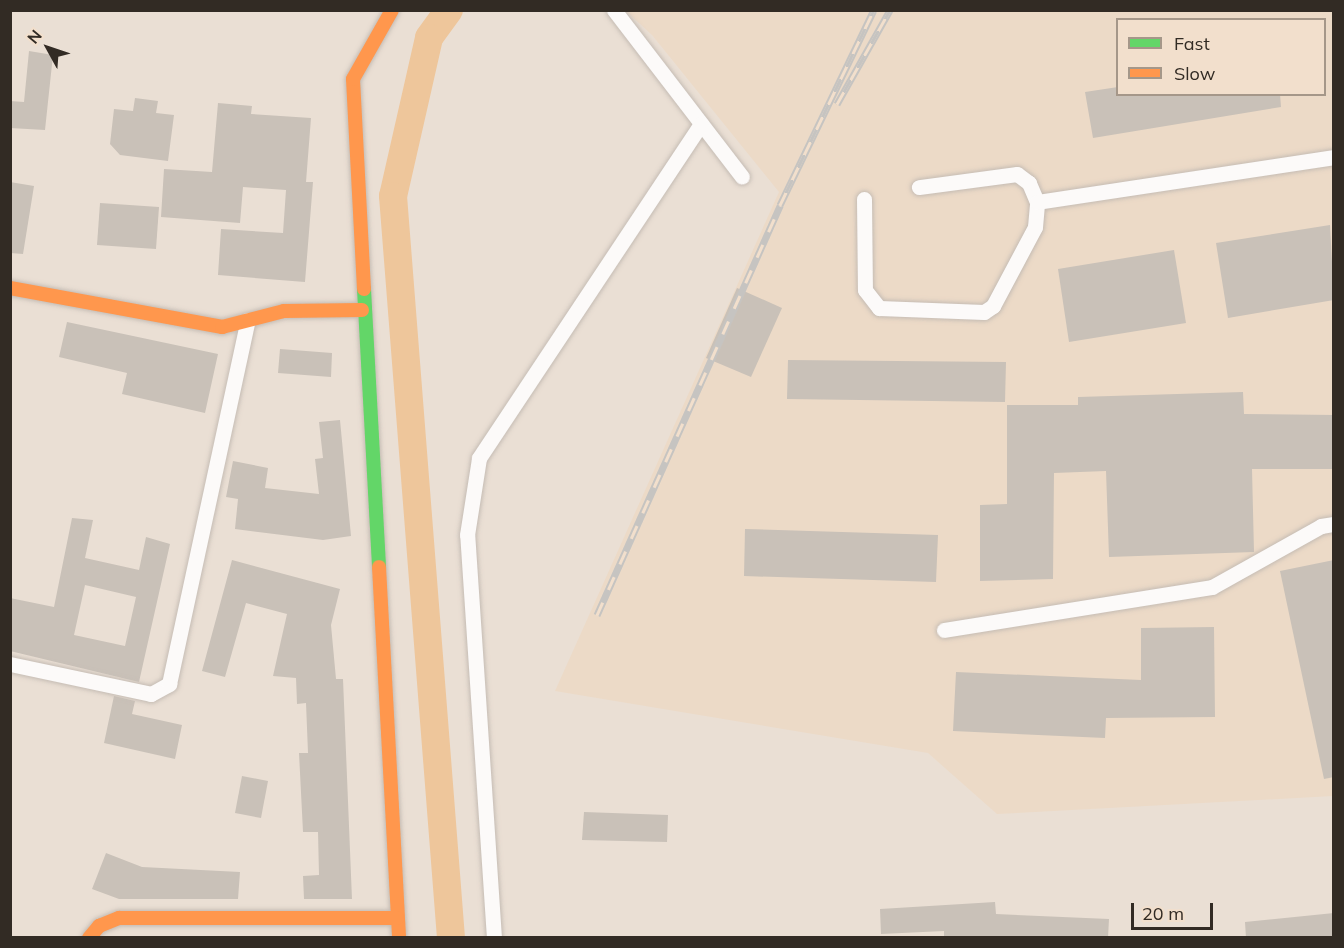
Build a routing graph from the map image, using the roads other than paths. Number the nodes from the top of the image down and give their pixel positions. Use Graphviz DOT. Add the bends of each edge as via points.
graph roads {
  1 [pos="392,10"];
  2 [pos="614,10"];
  3 [pos="701,124"];
  4 [pos="1334,156"];
  5 [pos="742,177"];
  6 [pos="919,187"];
  7 [pos="864,199"];
  8 [pos="1037,202"];
  9 [pos="10,288"];
  10 [pos="362,310"];
  11 [pos="248,320"];
  12 [pos="1334,524"];
  13 [pos="944,630"];
  14 [pos="10,664"];
  15 [pos="397,918"];
  16 [pos="89,938"];
  17 [pos="399,938"];
  18 [pos="494,938"];
  1 -- 10 [label="street" via="353,79"];
  2 -- 3 [label="lane"];
  3 -- 5 [label="lane"];
  3 -- 18 [label="lane" via="478,458 467,535"];
  4 -- 8 [label="lane"];
  6 -- 8 [label="lane" via="1017,174 1029,183"];
  7 -- 8 [label="lane" via="865,290 879,308 984,312 993,306 1035,227"];
  9 -- 11 [label="street" via="222,327"];
  10 -- 11 [label="street" via="284,311"];
  10 -- 15 [label="street"];
  11 -- 14 [label="lane" via="169,684 151,694"];
  12 -- 13 [label="lane" via="1321,526 1212,587"];
  15 -- 16 [label="street" via="119,918 99,926"];
  15 -- 17 [label="street"];
}
